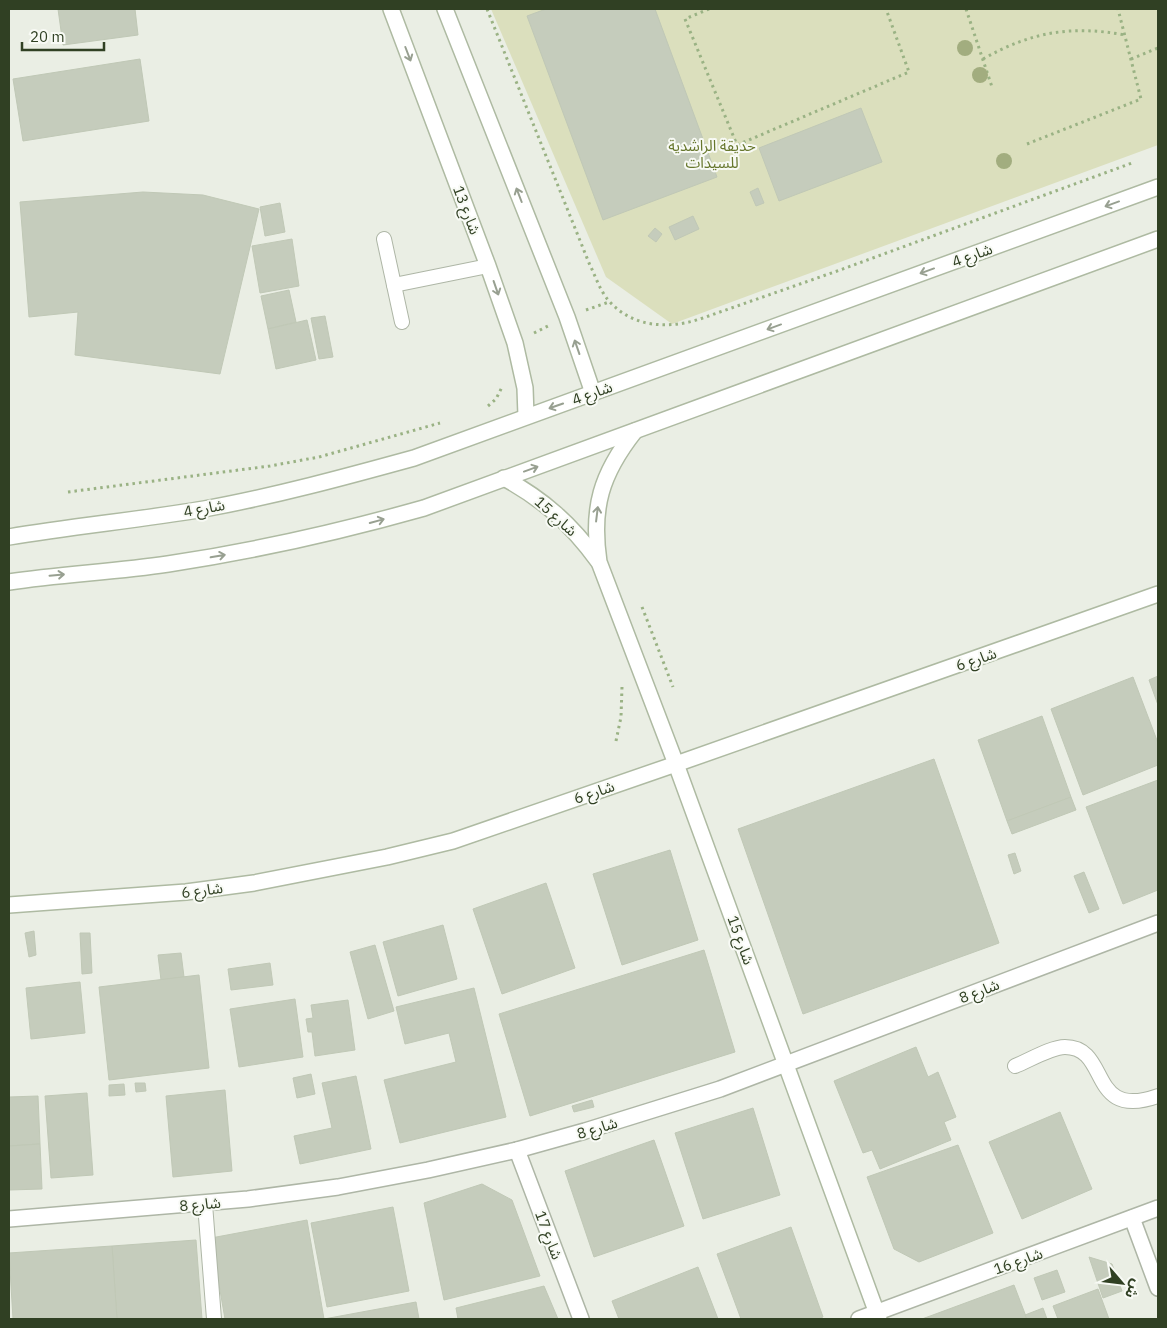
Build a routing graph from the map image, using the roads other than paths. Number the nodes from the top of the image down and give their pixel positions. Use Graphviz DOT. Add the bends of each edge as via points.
graph roads {
  1 [pos="391,9"];
  2 [pos="445,9"];
  3 [pos="1158,187"];
  4 [pos="384,239"];
  5 [pos="1158,239"];
  6 [pos="488,266"];
  7 [pos="394,284"];
  8 [pos="402,322"];
  9 [pos="593,393"];
  10 [pos="526,416"];
  11 [pos="635,430"];
  12 [pos="504,478"];
  13 [pos="9,537"];
  14 [pos="599,562"];
  15 [pos="9,582"];
  16 [pos="1158,594"];
  17 [pos="676,764"];
  18 [pos="9,905"];
  19 [pos="1158,923"];
  20 [pos="786,1064"];
  21 [pos="1015,1066"];
  22 [pos="1158,1096"];
  23 [pos="517,1150"];
  24 [pos="205,1204"];
  25 [pos="1158,1208"];
  26 [pos="1132,1218"];
  27 [pos="9,1219"];
  28 [pos="1158,1288"];
  29 [pos="878,1316"];
  30 [pos="214,1319"];
  31 [pos="581,1319"];
  32 [pos="859,1319"];
  1 -- 6 [label="street, شارع 13, one-way"];
  9 -- 2 [label="street, one-way" via="567,317"];
  3 -- 9 [label="street, شارع 4, one-way"];
  4 -- 7 [label="lane"];
  5 -- 11 [label="street"];
  6 -- 7 [label="lane"];
  6 -- 10 [label="street, شارع 13, one-way" via="520,361"];
  7 -- 8 [label="lane"];
  9 -- 10 [label="street, شارع 4, one-way"];
  10 -- 13 [label="street, شارع 4" via="414,458 311,486 206,508"];
  12 -- 11 [label="street, one-way"];
  14 -- 11 [label="street, شارع 15, one-way" via="596,523 601,492 620,449"];
  12 -- 14 [label="street, شارع 15" via="547,506 578,535"];
  15 -- 12 [label="street, one-way" via="165,565 286,543 424,508"];
  14 -- 17 [label="street, شارع 15"];
  16 -- 17 [label="street, شارع 6"];
  17 -- 18 [label="street, شارع 6" via="453,840 387,858 263,882 186,892"];
  17 -- 20 [label="street, شارع 15"];
  19 -- 20 [label="street, شارع 8"];
  20 -- 23 [label="street, شارع 8" via="653,1111"];
  20 -- 29 [label="street, شارع 15"];
  21 -- 22 [label="lane" via="1057,1049 1073,1048 1087,1056 1116,1097 1142,1102"];
  23 -- 24 [label="street, شارع 8" via="338,1186"];
  23 -- 31 [label="street, شارع 17"];
  24 -- 27 [label="street, شارع 8"];
  24 -- 30 [label="lane"];
  25 -- 26 [label="street, شارع 16"];
  26 -- 28 [label="street"];
  26 -- 29 [label="street, شارع 16"];
  29 -- 32 [label="street, شارع 16"];
}
